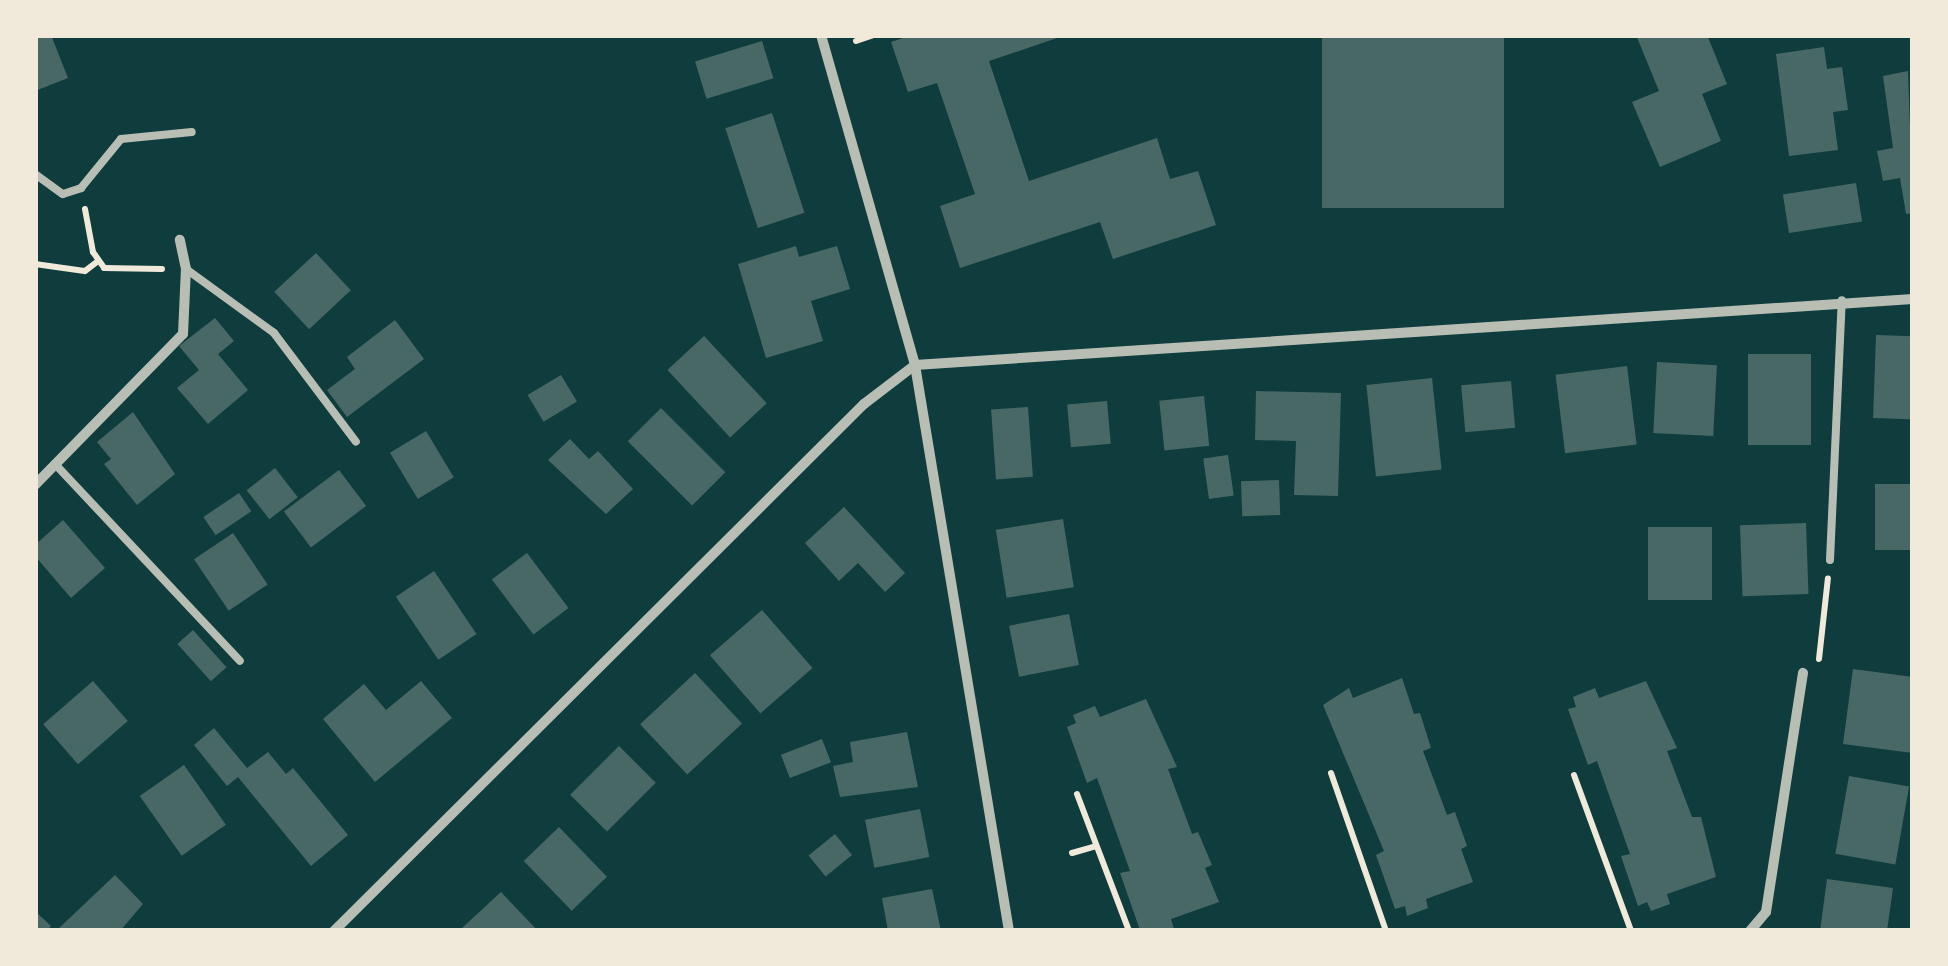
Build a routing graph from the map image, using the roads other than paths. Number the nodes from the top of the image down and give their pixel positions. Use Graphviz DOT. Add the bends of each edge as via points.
graph roads {
  1 [pos="820,35"];
  2 [pos="192,132"];
  3 [pos="35,174"];
  4 [pos="180,240"];
  5 [pos="186,269"];
  6 [pos="1913,299"];
  7 [pos="1842,300"];
  8 [pos="915,365"];
  9 [pos="356,442"];
  10 [pos="55,464"];
  11 [pos="35,485"];
  12 [pos="1830,560"];
  13 [pos="240,661"];
  14 [pos="1803,673"];
  15 [pos="334,931"];
  16 [pos="1010,931"];
  17 [pos="1750,931"];
  1 -- 8 [label="street"];
  2 -- 3 [label="lane" via="121,139 80,188 50,191"];
  4 -- 5 [label="street"];
  5 -- 9 [label="lane" via="274,334"];
  5 -- 10 [label="street" via="183,334"];
  6 -- 7 [label="street"];
  7 -- 8 [label="street"];
  7 -- 12 [label="lane"];
  8 -- 15 [label="street" via="864,404"];
  8 -- 16 [label="street"];
  10 -- 11 [label="street"];
  10 -- 13 [label="lane"];
  14 -- 17 [label="street" via="1766,912"];
}
